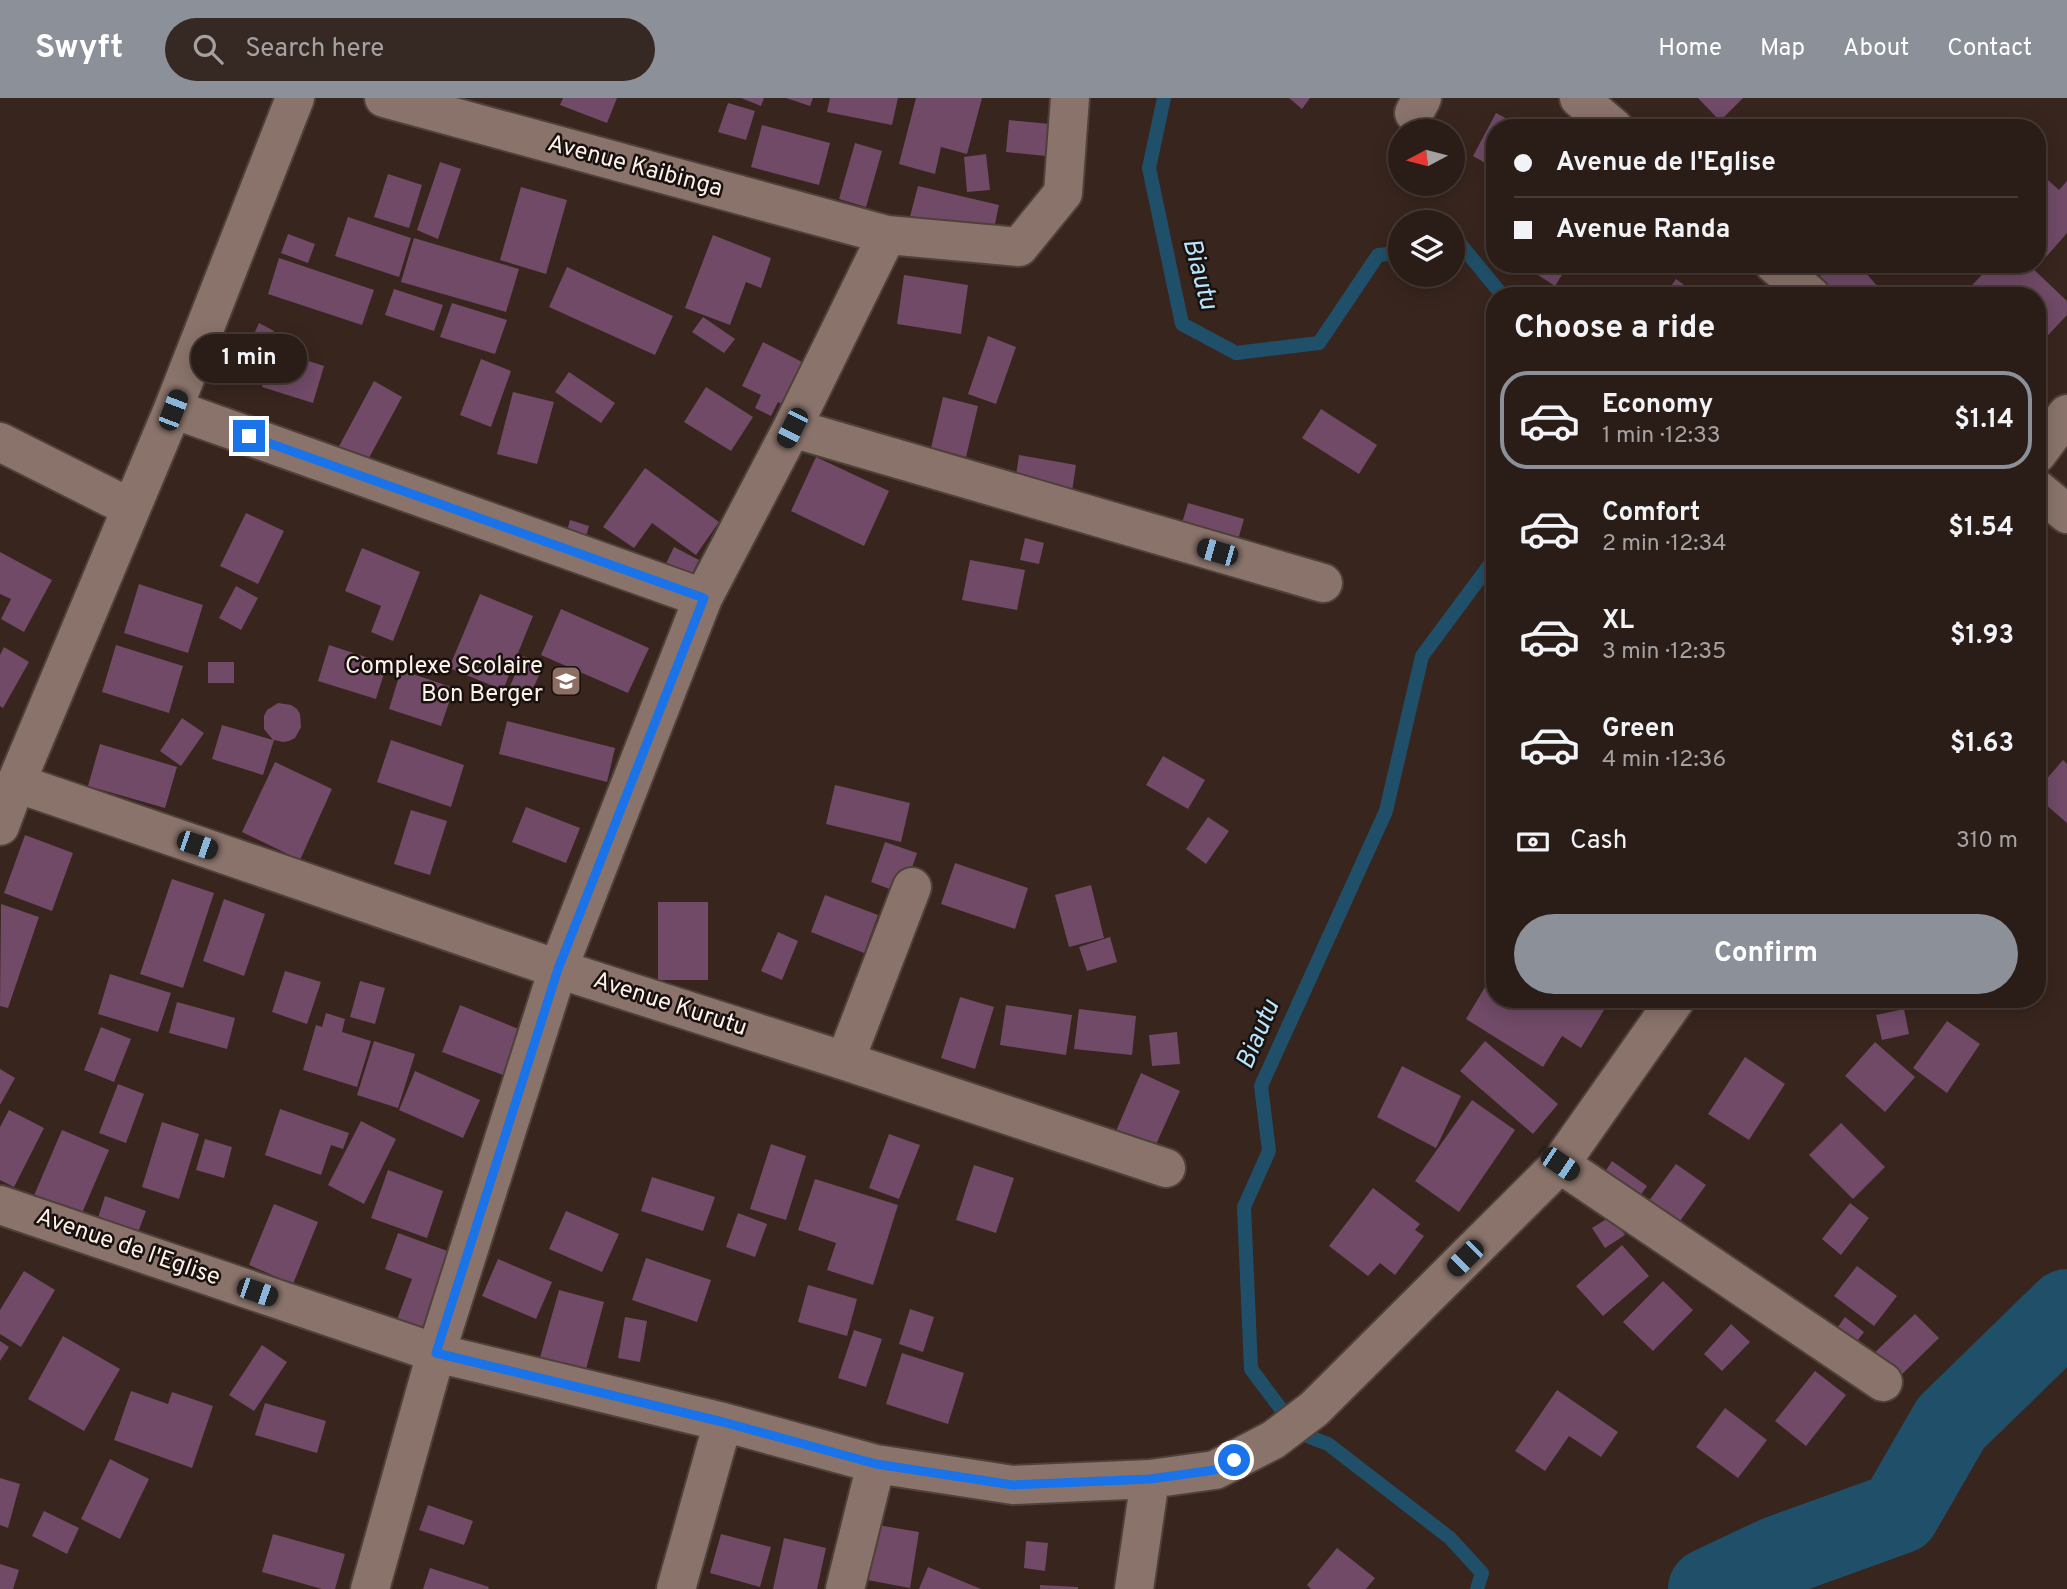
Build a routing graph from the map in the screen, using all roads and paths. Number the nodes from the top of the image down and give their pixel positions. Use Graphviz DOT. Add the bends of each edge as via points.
graph roads {
  1 [pos="295,98"];
  2 [pos="384,98"];
  3 [pos="1070,98"];
  4 [pos="1579,98"];
  5 [pos="1604,119"];
  6 [pos="887,235"];
  7 [pos="1784,273"];
  8 [pos="1801,287"];
  9 [pos="173,410"];
  10 [pos="2067,414"];
  11 [pos="792,428"];
  12 [pos="0,442"];
  13 [pos="2046,442"];
  14 [pos="2046,496"];
  15 [pos="131,508"];
  16 [pos="2067,514"];
  17 [pos="1323,583"];
  18 [pos="704,598"];
  19 [pos="16,783"];
  20 [pos="0,826"];
  21 [pos="912,887"];
  22 [pos="558,969"];
  23 [pos="1670,1008"];
  24 [pos="845,1061"];
  25 [pos="1560,1164"];
  26 [pos="1166,1168"];
  27 [pos="0,1205"];
  28 [pos="436,1353"];
  29 [pos="1883,1382"];
  30 [pos="723,1422"];
  31 [pos="876,1464"];
  32 [pos="1150,1479"];
  33 [pos="370,1589"];
  34 [pos="676,1589"];
  35 [pos="845,1589"];
  36 [pos="1134,1589"];
  1 -- 9 [label="street"];
  2 -- 6 [label="street, Avenue Kaibinga"];
  3 -- 6 [label="street, Avenue Kaibinga" via="1063,193 1020,247"];
  4 -- 5 [label="street"];
  6 -- 11 [label="street"];
  7 -- 8 [label="street"];
  9 -- 15 [label="street"];
  9 -- 18 [label="street"];
  10 -- 13 [label="street"];
  11 -- 17 [label="street"];
  11 -- 18 [label="street"];
  12 -- 15 [label="street"];
  14 -- 16 [label="street"];
  15 -- 19 [label="street"];
  18 -- 22 [label="street"];
  19 -- 20 [label="street"];
  19 -- 22 [label="street, Avenue Kurutu"];
  21 -- 24 [label="street"];
  22 -- 24 [label="street, Avenue Kurutu"];
  22 -- 28 [label="street"];
  23 -- 25 [label="street, Avenue de l'Eglise"];
  24 -- 26 [label="street, Avenue Kurutu"];
  25 -- 29 [label="street"];
  25 -- 32 [label="street, Avenue de l'Eglise" via="1314,1409 1273,1440 1215,1470"];
  27 -- 28 [label="street, Avenue de l'Eglise"];
  28 -- 30 [label="street, Avenue de l'Eglise"];
  28 -- 33 [label="street"];
  30 -- 31 [label="street, Avenue de l'Eglise"];
  30 -- 34 [label="street"];
  31 -- 32 [label="street, Avenue de l'Eglise" via="1013,1485"];
  31 -- 35 [label="street"];
  32 -- 36 [label="street"];
}
